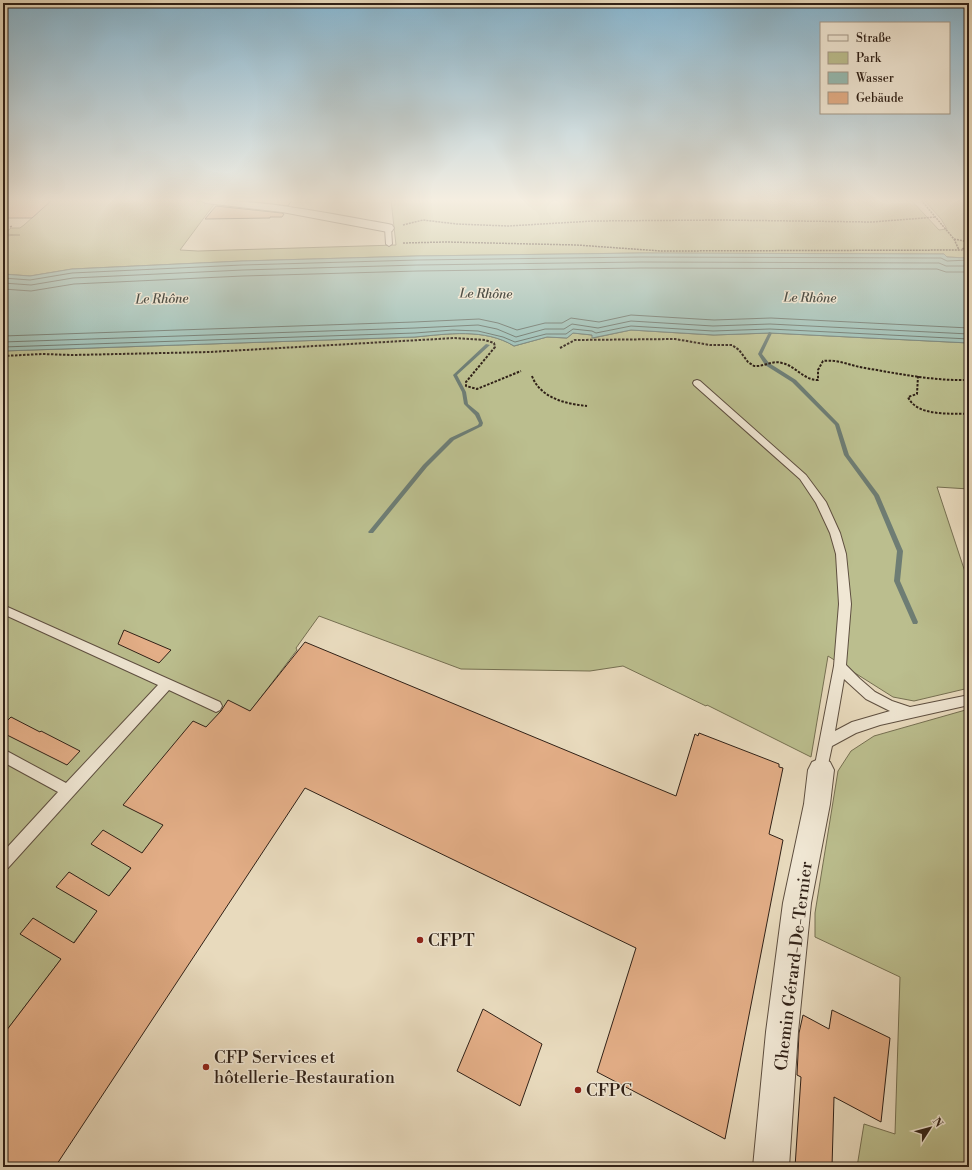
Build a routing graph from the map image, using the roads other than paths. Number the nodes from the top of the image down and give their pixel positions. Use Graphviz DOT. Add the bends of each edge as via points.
graph roads {
  1 [pos="697,382"];
  2 [pos="3,609"];
  3 [pos="840,666"];
  4 [pos="167,684"];
  5 [pos="969,700"];
  6 [pos="216,706"];
  7 [pos="912,713"];
  8 [pos="3,755"];
  9 [pos="823,756"];
  10 [pos="68,791"];
  11 [pos="3,863"];
  12 [pos="771,1167"];
  1 -- 3 [label="lane, Chemin Gérard-De-Ternier" via="803,477 820,502 841,554 845,604"];
  2 -- 4 [label="lane"];
  3 -- 7 [label="lane" via="867,694 886,705"];
  3 -- 9 [label="lane, Chemin Gérard-De-Ternier"];
  4 -- 6 [label="lane"];
  4 -- 10 [label="lane"];
  5 -- 7 [label="lane"];
  7 -- 9 [label="lane" via="852,728"];
  8 -- 10 [label="lane"];
  9 -- 12 [label="street, Chemin Gérard-De-Ternier" via="817,804 797,903 782,1032"];
  10 -- 11 [label="lane"];
}
